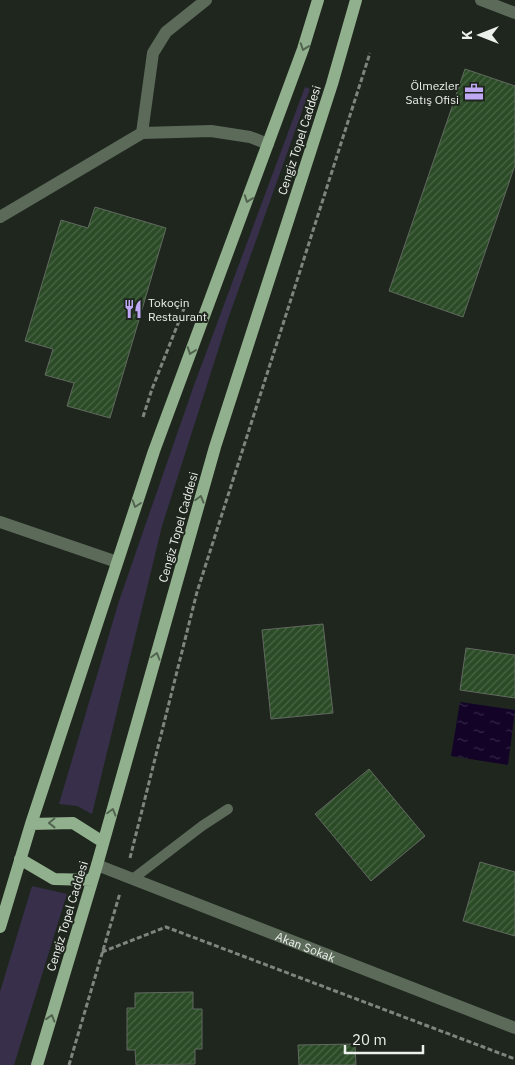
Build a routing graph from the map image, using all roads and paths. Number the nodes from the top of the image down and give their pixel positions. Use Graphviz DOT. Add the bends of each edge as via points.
graph roads {
  1 [pos="206,0"];
  2 [pos="318,0"];
  3 [pos="356,0"];
  4 [pos="481,0"];
  5 [pos="515,13"];
  6 [pos="370,53"];
  7 [pos="142,133"];
  8 [pos="268,144"];
  9 [pos="0,216"];
  10 [pos="0,522"];
  11 [pos="117,562"];
  12 [pos="228,809"];
  13 [pos="31,824"];
  14 [pos="103,842"];
  15 [pos="20,859"];
  16 [pos="97,865"];
  17 [pos="130,877"];
  18 [pos="92,880"];
  19 [pos="0,926"];
  20 [pos="102,952"];
  21 [pos="515,1028"];
  22 [pos="515,1059"];
  23 [pos="37,1065"];
  24 [pos="69,1065"];
  1 -- 7 [label="street" via="166,32 153,53"];
  2 -- 8 [label="main road, one-way"];
  14 -- 3 [label="main road, Cengiz Topel Caddesi, one-way" via="215,447"];
  4 -- 5 [label="street"];
  6 -- 17 [label="path" via="197,592"];
  7 -- 8 [label="street" via="211,131 250,137"];
  7 -- 9 [label="street"];
  8 -- 11 [label="main road, one-way" via="154,451"];
  10 -- 11 [label="street"];
  11 -- 13 [label="main road"];
  12 -- 17 [label="lane"];
  14 -- 13 [label="main road, one-way" via="73,823"];
  13 -- 15 [label="main road"];
  14 -- 16 [label="main road, Cengiz Topel Caddesi"];
  15 -- 18 [label="main road" via="54,879"];
  15 -- 19 [label="main road"];
  16 -- 17 [label="street, Akan Sokak"];
  16 -- 18 [label="main road, Cengiz Topel Caddesi"];
  17 -- 20 [label="path"];
  17 -- 21 [label="street, Akan Sokak"];
  23 -- 18 [label="main road, Cengiz Topel Caddesi, one-way"];
  20 -- 22 [label="path" via="166,927"];
  20 -- 24 [label="path"];
}
